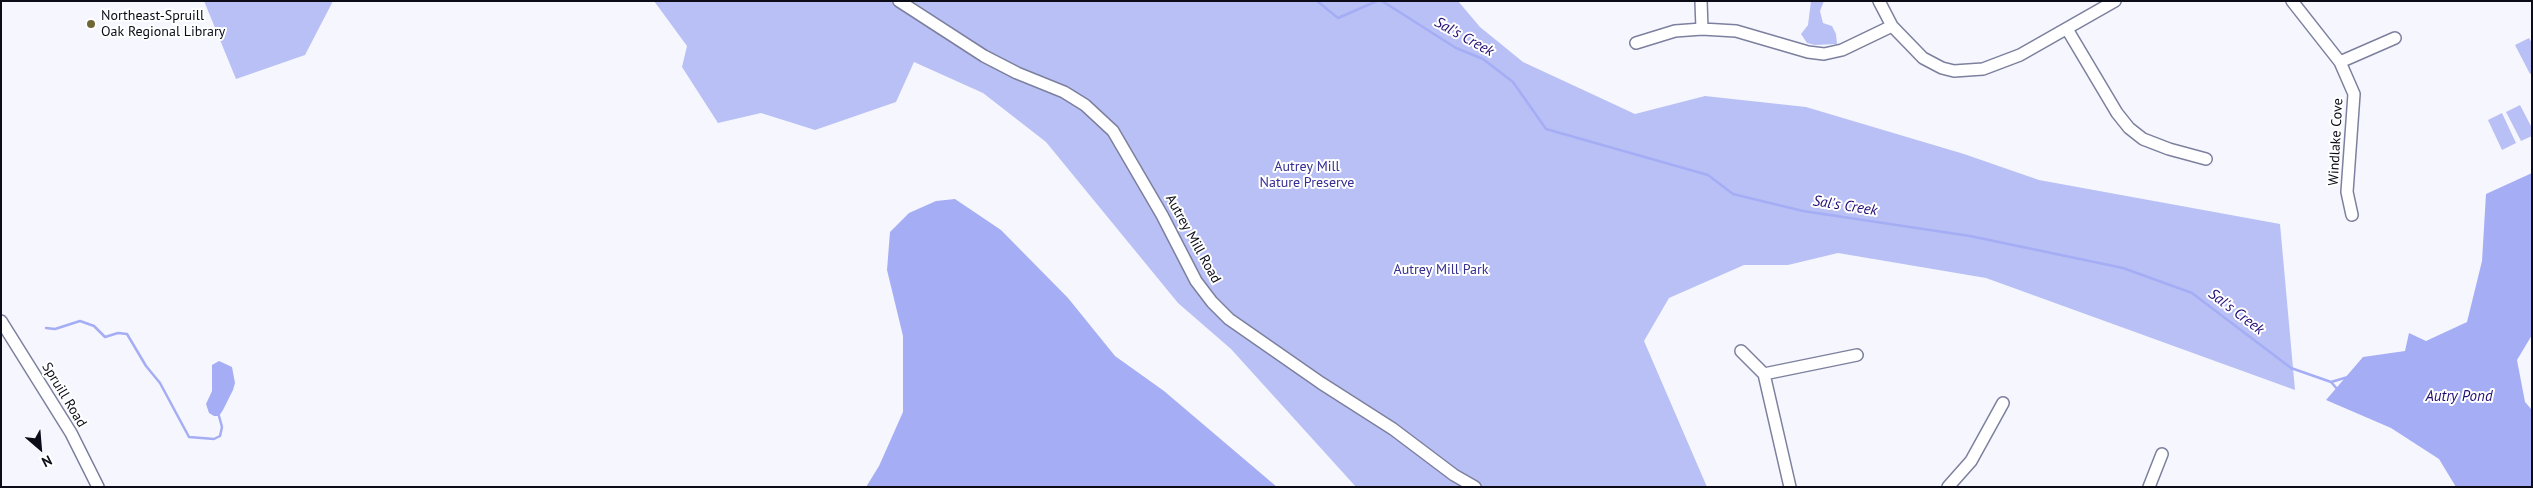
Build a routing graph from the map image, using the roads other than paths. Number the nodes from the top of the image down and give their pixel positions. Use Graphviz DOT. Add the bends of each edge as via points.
graph roads {
  1 [pos="899,1"];
  2 [pos="1701,1"];
  3 [pos="1879,1"];
  4 [pos="2116,1"];
  5 [pos="2292,1"];
  6 [pos="1892,26"];
  7 [pos="1702,29"];
  8 [pos="2067,29"];
  9 [pos="2395,38"];
  10 [pos="1636,43"];
  11 [pos="2340,62"];
  12 [pos="2206,159"];
  13 [pos="2352,214"];
  14 [pos="1,320"];
  15 [pos="1741,351"];
  16 [pos="1857,355"];
  17 [pos="1764,374"];
  18 [pos="2002,403"];
  19 [pos="2162,454"];
  20 [pos="98,487"];
  21 [pos="1475,487"];
  22 [pos="1790,487"];
  23 [pos="1948,487"];
  24 [pos="2150,487"];
  1 -- 21 [label="street, Autrey Mill Road" via="984,56 1086,104 1113,132 1158,207 1196,281 1224,314"];
  2 -- 7 [label="street"];
  3 -- 6 [label="street"];
  4 -- 8 [label="street"];
  5 -- 11 [label="street, Windlake Cove"];
  6 -- 7 [label="street" via="1842,50 1824,54 1736,31"];
  6 -- 8 [label="street" via="1923,58 1954,70 1984,70"];
  7 -- 10 [label="street" via="1675,31"];
  8 -- 12 [label="street" via="2129,128 2169,150"];
  9 -- 11 [label="street"];
  11 -- 13 [label="street, Windlake Cove" via="2354,94 2347,192"];
  14 -- 20 [label="street, Spruill Road" via="71,434"];
  15 -- 17 [label="street"];
  16 -- 17 [label="street"];
  17 -- 22 [label="street"];
  18 -- 23 [label="street" via="1971,461"];
  19 -- 24 [label="street"];
}
